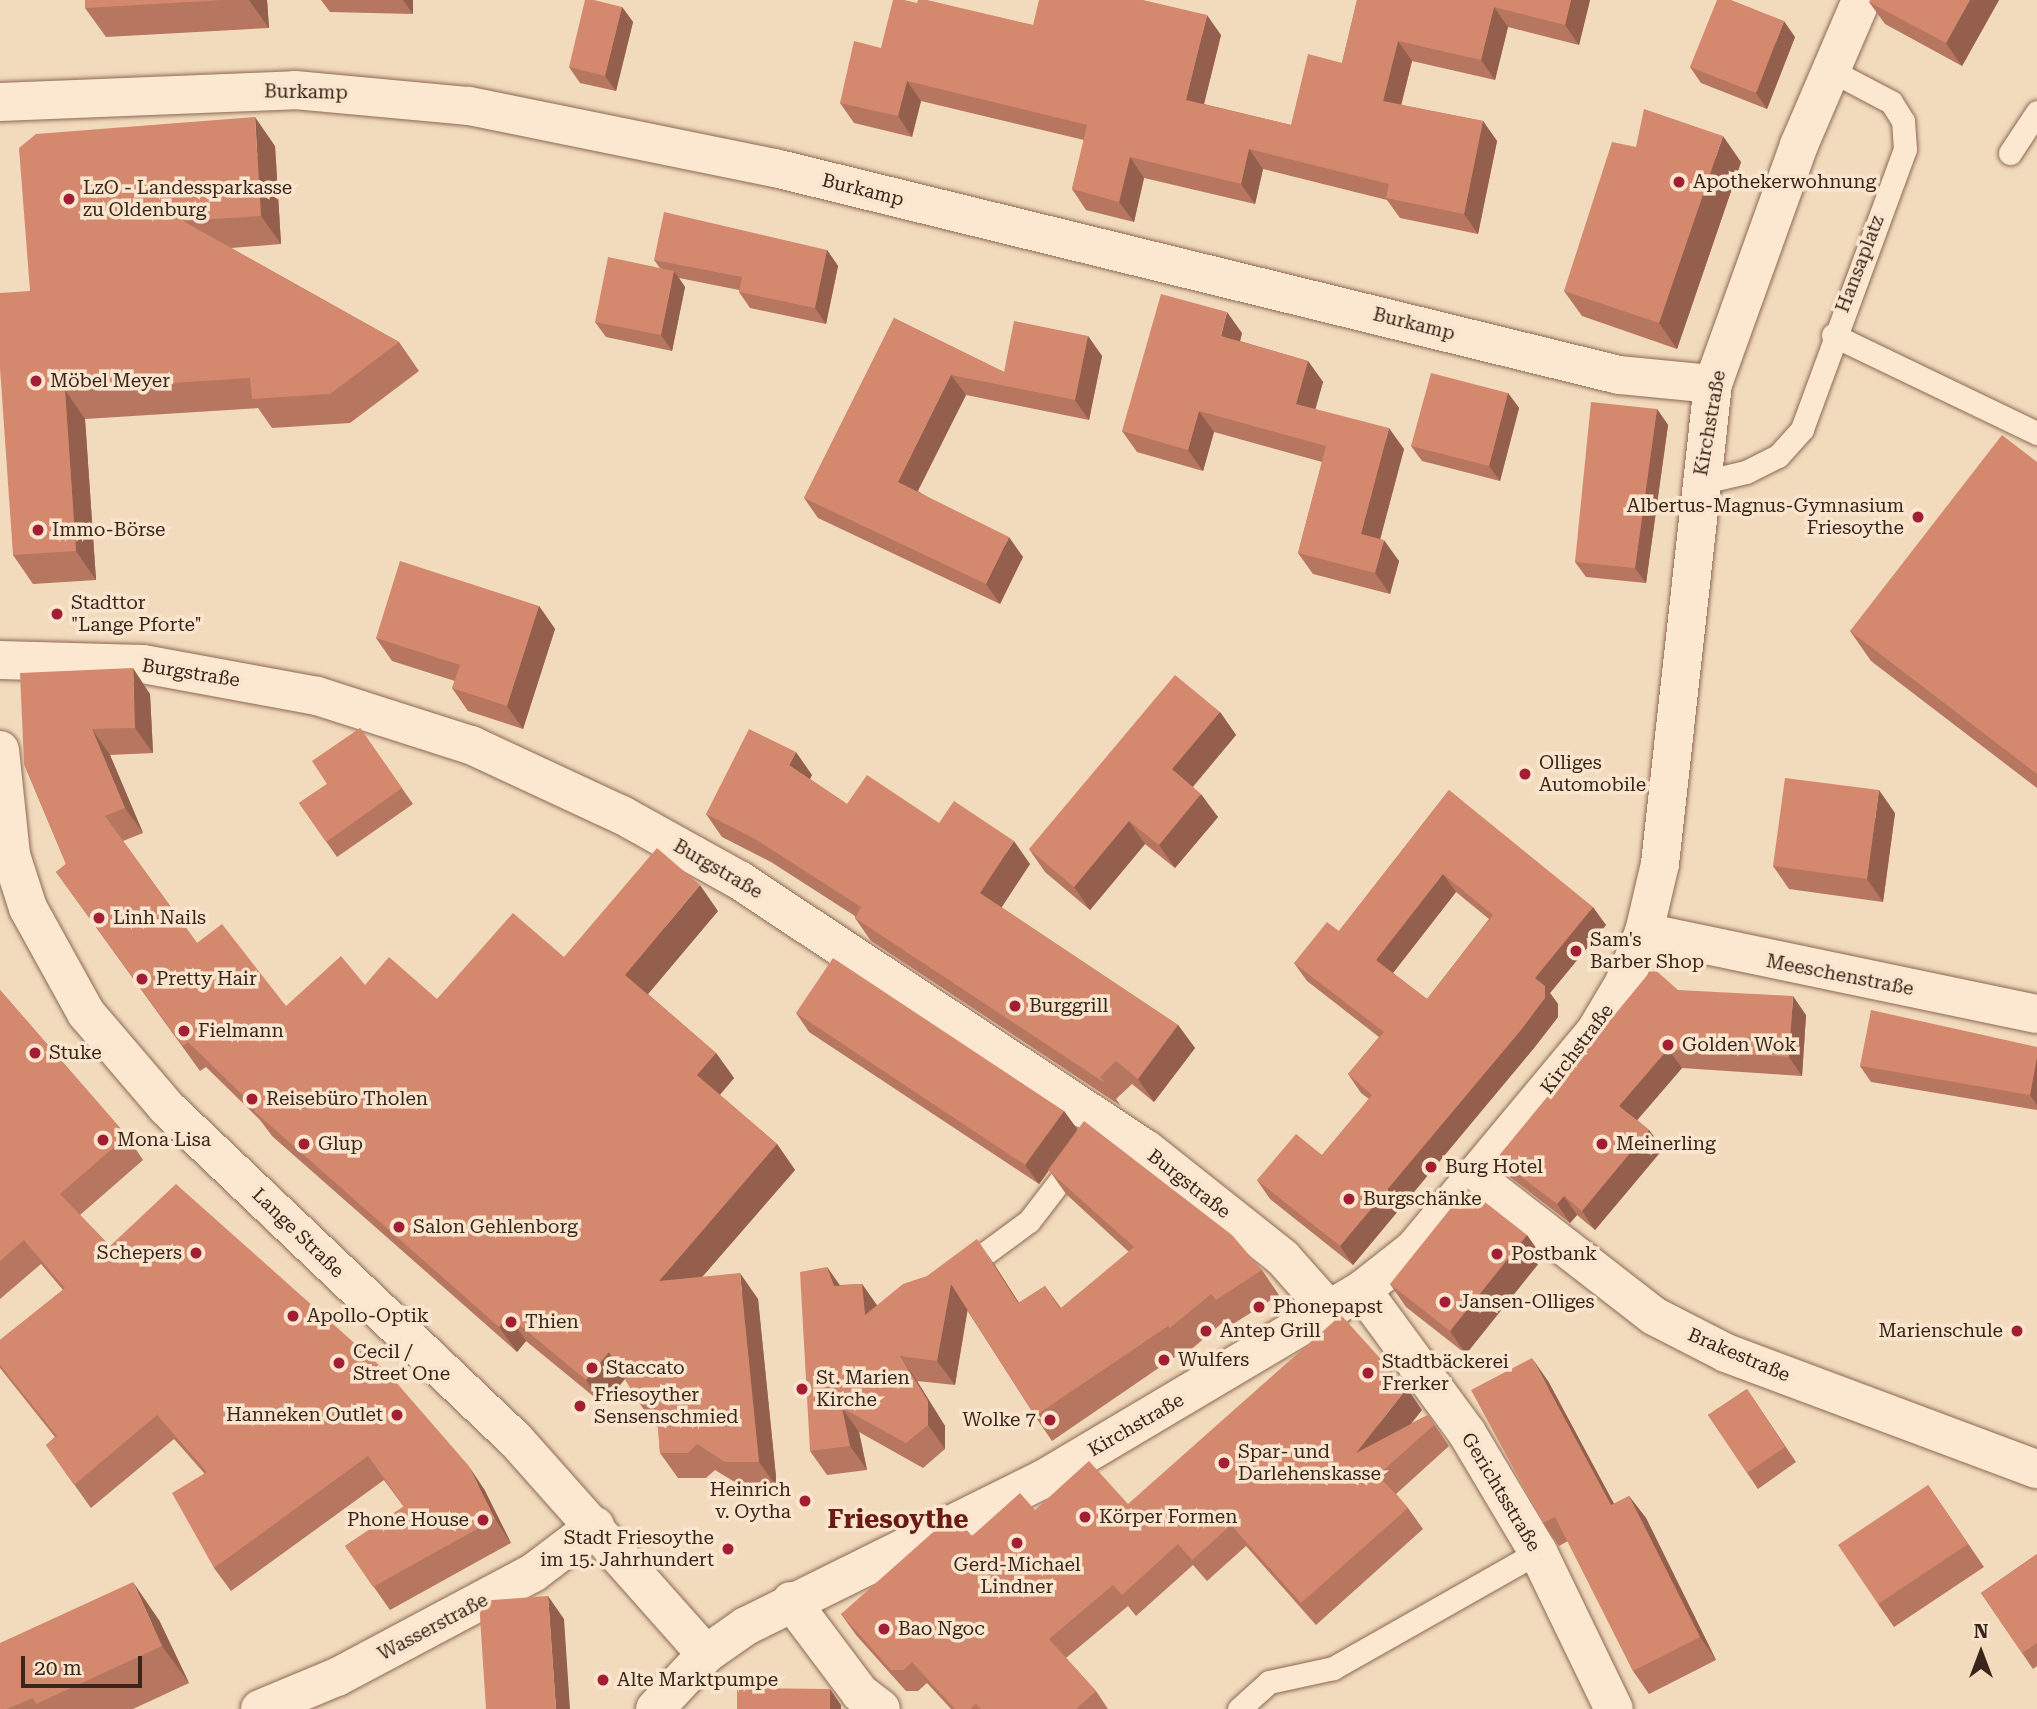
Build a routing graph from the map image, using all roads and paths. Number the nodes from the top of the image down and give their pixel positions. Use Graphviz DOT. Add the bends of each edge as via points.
graph roads {
  1 [pos="1861,0"];
  2 [pos="1830,70"];
  3 [pos="0,102"];
  4 [pos="2037,112"];
  5 [pos="2010,153"];
  6 [pos="1833,335"];
  7 [pos="1713,384"];
  8 [pos="2037,433"];
  9 [pos="1699,483"];
  10 [pos="0,660"];
  11 [pos="0,750"];
  12 [pos="5,857"];
  13 [pos="1644,932"];
  14 [pos="2037,1014"];
  15 [pos="1102,1120"];
  16 [pos="1476,1178"];
  17 [pos="946,1282"];
  18 [pos="1362,1290"];
  19 [pos="1331,1312"];
  20 [pos="2037,1469"];
  21 [pos="595,1526"];
  22 [pos="1538,1552"];
  23 [pos="791,1601"];
  24 [pos="706,1654"];
  25 [pos="260,1709"];
  26 [pos="655,1709"];
  27 [pos="881,1709"];
  28 [pos="1239,1709"];
  29 [pos="1615,1709"];
  1 -- 2 [label="street, Kirchstraße"];
  2 -- 6 [label="lane, Hansaplatz" via="1891,102 1903,121 1905,149"];
  2 -- 7 [label="street, Kirchstraße"];
  3 -- 7 [label="street, Burkamp" via="295,90 469,106 775,168 1619,374"];
  4 -- 5 [label="lane"];
  6 -- 8 [label="lane, Hansaplatz"];
  6 -- 9 [label="lane, Hansaplatz" via="1802,429 1778,456 1746,472"];
  7 -- 9 [label="street, Kirchstraße"];
  9 -- 13 [label="street, Kirchstraße" via="1673,773 1660,864"];
  10 -- 15 [label="street, Burgstraße" via="143,664 222,676 317,696 471,745 622,815 739,880"];
  11 -- 12 [label="street, Lange Straße"];
  12 -- 21 [label="street, Lange Straße" via="86,1013 167,1108 513,1438"];
  13 -- 14 [label="street, Meeschenstraße"];
  13 -- 16 [label="street, Kirchstraße" via="1624,983 1595,1032"];
  15 -- 17 [label="lane" via="1029,1221"];
  15 -- 19 [label="street, Burgstraße" via="1146,1149 1283,1258"];
  16 -- 18 [label="street, Kirchstraße" via="1414,1249"];
  16 -- 20 [label="street, Brakestraße" via="1654,1316 1726,1353"];
  18 -- 19 [label="street, Kirchstraße"];
  18 -- 22 [label="street, Gerichtsstraße" via="1466,1433"];
  19 -- 23 [label="street, Kirchstraße" via="1042,1480"];
  21 -- 24 [label="street, Lange Straße"];
  21 -- 25 [label="street, Wasserstraße" via="533,1573 337,1677"];
  22 -- 28 [label="lane" via="1333,1668 1269,1682"];
  22 -- 29 [label="street, Gerichtsstraße"];
  23 -- 24 [label="street, Kirchstraße"];
  23 -- 27 [label="street" via="860,1693"];
  24 -- 26 [label="street, Kirchstraße"];
}
